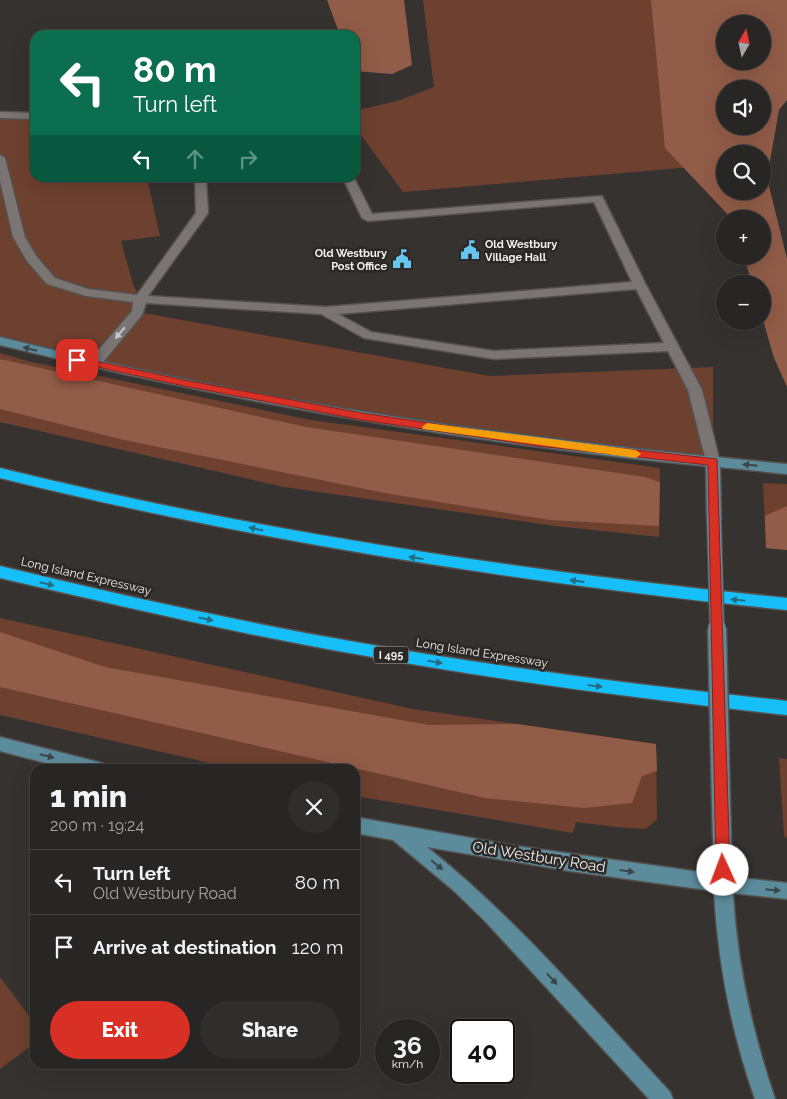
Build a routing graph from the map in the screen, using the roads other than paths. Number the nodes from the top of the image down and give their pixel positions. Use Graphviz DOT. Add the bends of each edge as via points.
graph roads {
  1 [pos="0,115"];
  2 [pos="30,116"];
  3 [pos="0,158"];
  4 [pos="201,182"];
  5 [pos="351,182"];
  6 [pos="640,284"];
  7 [pos="140,299"];
  8 [pos="324,311"];
  9 [pos="0,341"];
  10 [pos="673,347"];
  11 [pos="94,364"];
  12 [pos="714,462"];
  13 [pos="787,469"];
  14 [pos="0,472"];
  15 [pos="0,572"];
  16 [pos="787,604"];
  17 [pos="787,708"];
  18 [pos="0,744"];
  19 [pos="78,764"];
  20 [pos="360,826"];
  21 [pos="399,834"];
  22 [pos="723,885"];
  23 [pos="787,892"];
  24 [pos="663,1099"];
  25 [pos="765,1099"];
  1 -- 2 [label="lane"];
  3 -- 7 [label="lane" via="18,237 51,281 86,292"];
  4 -- 7 [label="lane" via="202,213"];
  5 -- 6 [label="lane" via="368,218 598,198"];
  6 -- 8 [label="lane"];
  6 -- 10 [label="lane"];
  7 -- 8 [label="lane"];
  7 -- 11 [label="lane, one-way" via="138,312"];
  8 -- 10 [label="lane" via="368,335 494,355"];
  11 -- 9 [label="main road, one-way"];
  10 -- 12 [label="lane" via="695,390"];
  11 -- 12 [label="main road" via="362,416 538,442"];
  13 -- 12 [label="main road, one-way"];
  12 -- 22 [label="main road, bridge"];
  16 -- 14 [label="highway, one-way" via="553,578 408,556 138,505"];
  15 -- 17 [label="highway, Long Island Expressway / I 495, one-way" via="121,601 412,658 564,682"];
  18 -- 19 [label="main road, one-way"];
  20 -- 21 [label="main road, Old Westbury Road"];
  21 -- 22 [label="main road, Old Westbury Road, one-way"];
  21 -- 24 [label="main road, one-way" via="491,914"];
  22 -- 23 [label="main road, Old Westbury Road, one-way"];
  22 -- 25 [label="main road" via="738,1004 750,1057"];
}
